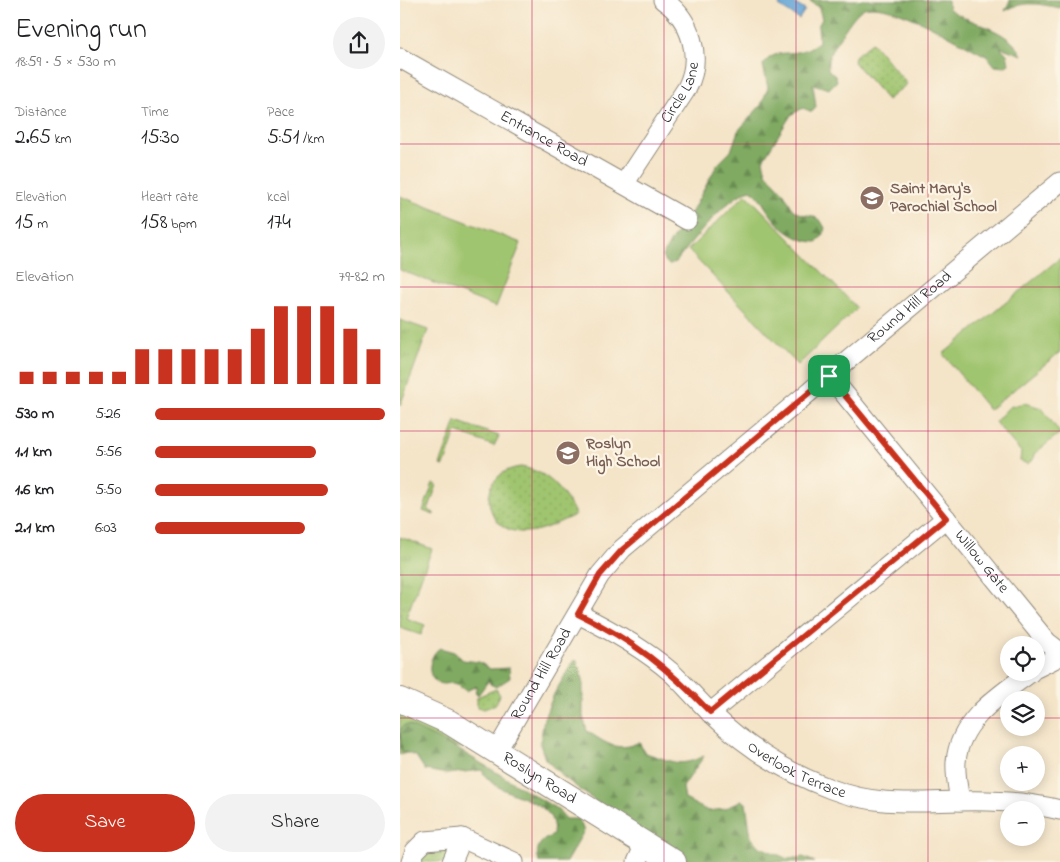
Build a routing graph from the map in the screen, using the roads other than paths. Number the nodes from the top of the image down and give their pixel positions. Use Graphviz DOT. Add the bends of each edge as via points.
graph roads {
  1 [pos="664,0"];
  2 [pos="400,58"];
  3 [pos="1060,182"];
  4 [pos="624,184"];
  5 [pos="687,220"];
  6 [pos="829,376"];
  7 [pos="946,518"];
  8 [pos="578,614"];
  9 [pos="1060,652"];
  10 [pos="1060,656"];
  11 [pos="1045,664"];
  12 [pos="1018,681"];
  13 [pos="400,700"];
  14 [pos="710,712"];
  15 [pos="496,752"];
  16 [pos="960,801"];
  17 [pos="1060,810"];
  18 [pos="462,838"];
  19 [pos="641,853"];
  20 [pos="411,862"];
  21 [pos="452,862"];
  22 [pos="514,862"];
  23 [pos="674,862"];
  1 -- 4 [label="street, Circle Lane" via="673,6 688,28 695,56 693,75 688,88"];
  2 -- 4 [label="street, Entrance Road"];
  3 -- 6 [label="street, Round Hill Road"];
  4 -- 5 [label="street, Entrance Road"];
  6 -- 7 [label="street, Willow Gate"];
  6 -- 8 [label="street, Round Hill Road" via="622,550 600,575"];
  7 -- 9 [label="street, Willow Gate" via="1047,642"];
  7 -- 14 [label="street"];
  8 -- 14 [label="street, Overlook Terrace" via="606,627 662,665"];
  8 -- 15 [label="street, Round Hill Road"];
  10 -- 11 [label="street"];
  12 -- 16 [label="street" via="988,704 965,734 956,763"];
  13 -- 15 [label="main road, Roslyn Road" via="449,722"];
  14 -- 16 [label="street, Overlook Terrace" via="756,752 831,789 905,804"];
  15 -- 19 [label="main road, Roslyn Road"];
  16 -- 17 [label="street, Overlook Terrace"];
  18 -- 20 [label="street" via="425,840 415,851"];
  18 -- 21 [label="street"];
  18 -- 22 [label="street"];
  19 -- 23 [label="main road, Roslyn Road"];
}
